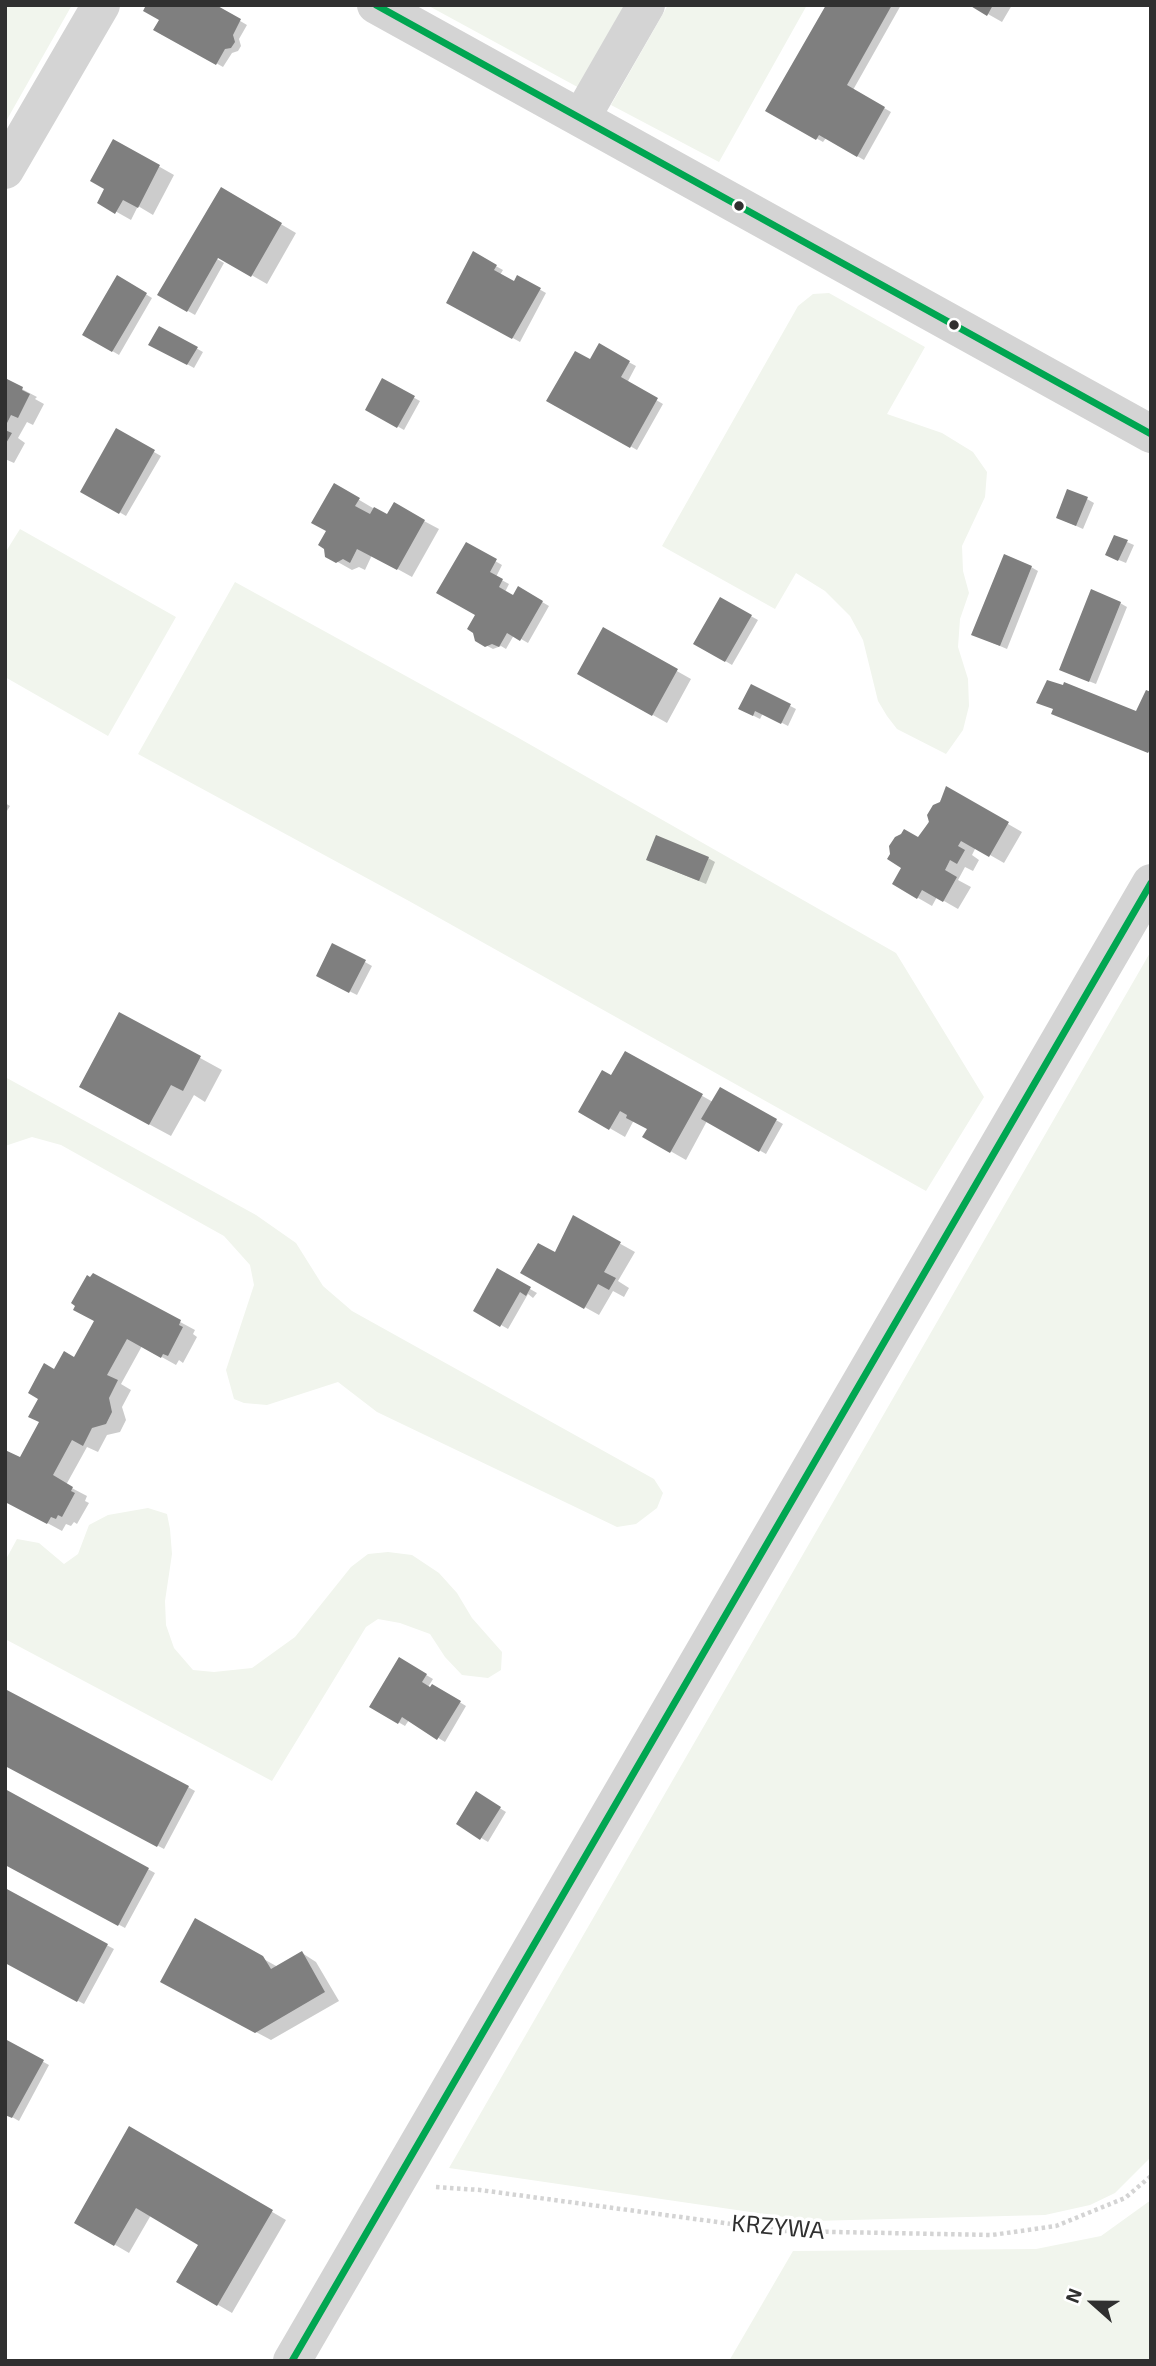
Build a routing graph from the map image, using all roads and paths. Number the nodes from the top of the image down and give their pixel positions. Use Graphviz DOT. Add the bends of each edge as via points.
graph roads {
  1 [pos="101,5"];
  2 [pos="376,5"];
  3 [pos="646,5"];
  4 [pos="581,118"];
  5 [pos="5,170"];
  6 [pos="1151,434"];
  7 [pos="1151,883"];
  8 [pos="1151,2176"];
  9 [pos="393,2185"];
  10 [pos="292,2361"];
  1 -- 5 [label="street"];
  2 -- 4 [label="street"];
  3 -- 4 [label="street"];
  4 -- 6 [label="street"];
  7 -- 9 [label="street"];
  8 -- 9 [label="path, KRZYWA" via="1125,2198 1056,2226 992,2235 784,2231 480,2190"];
  9 -- 10 [label="street"];
}
